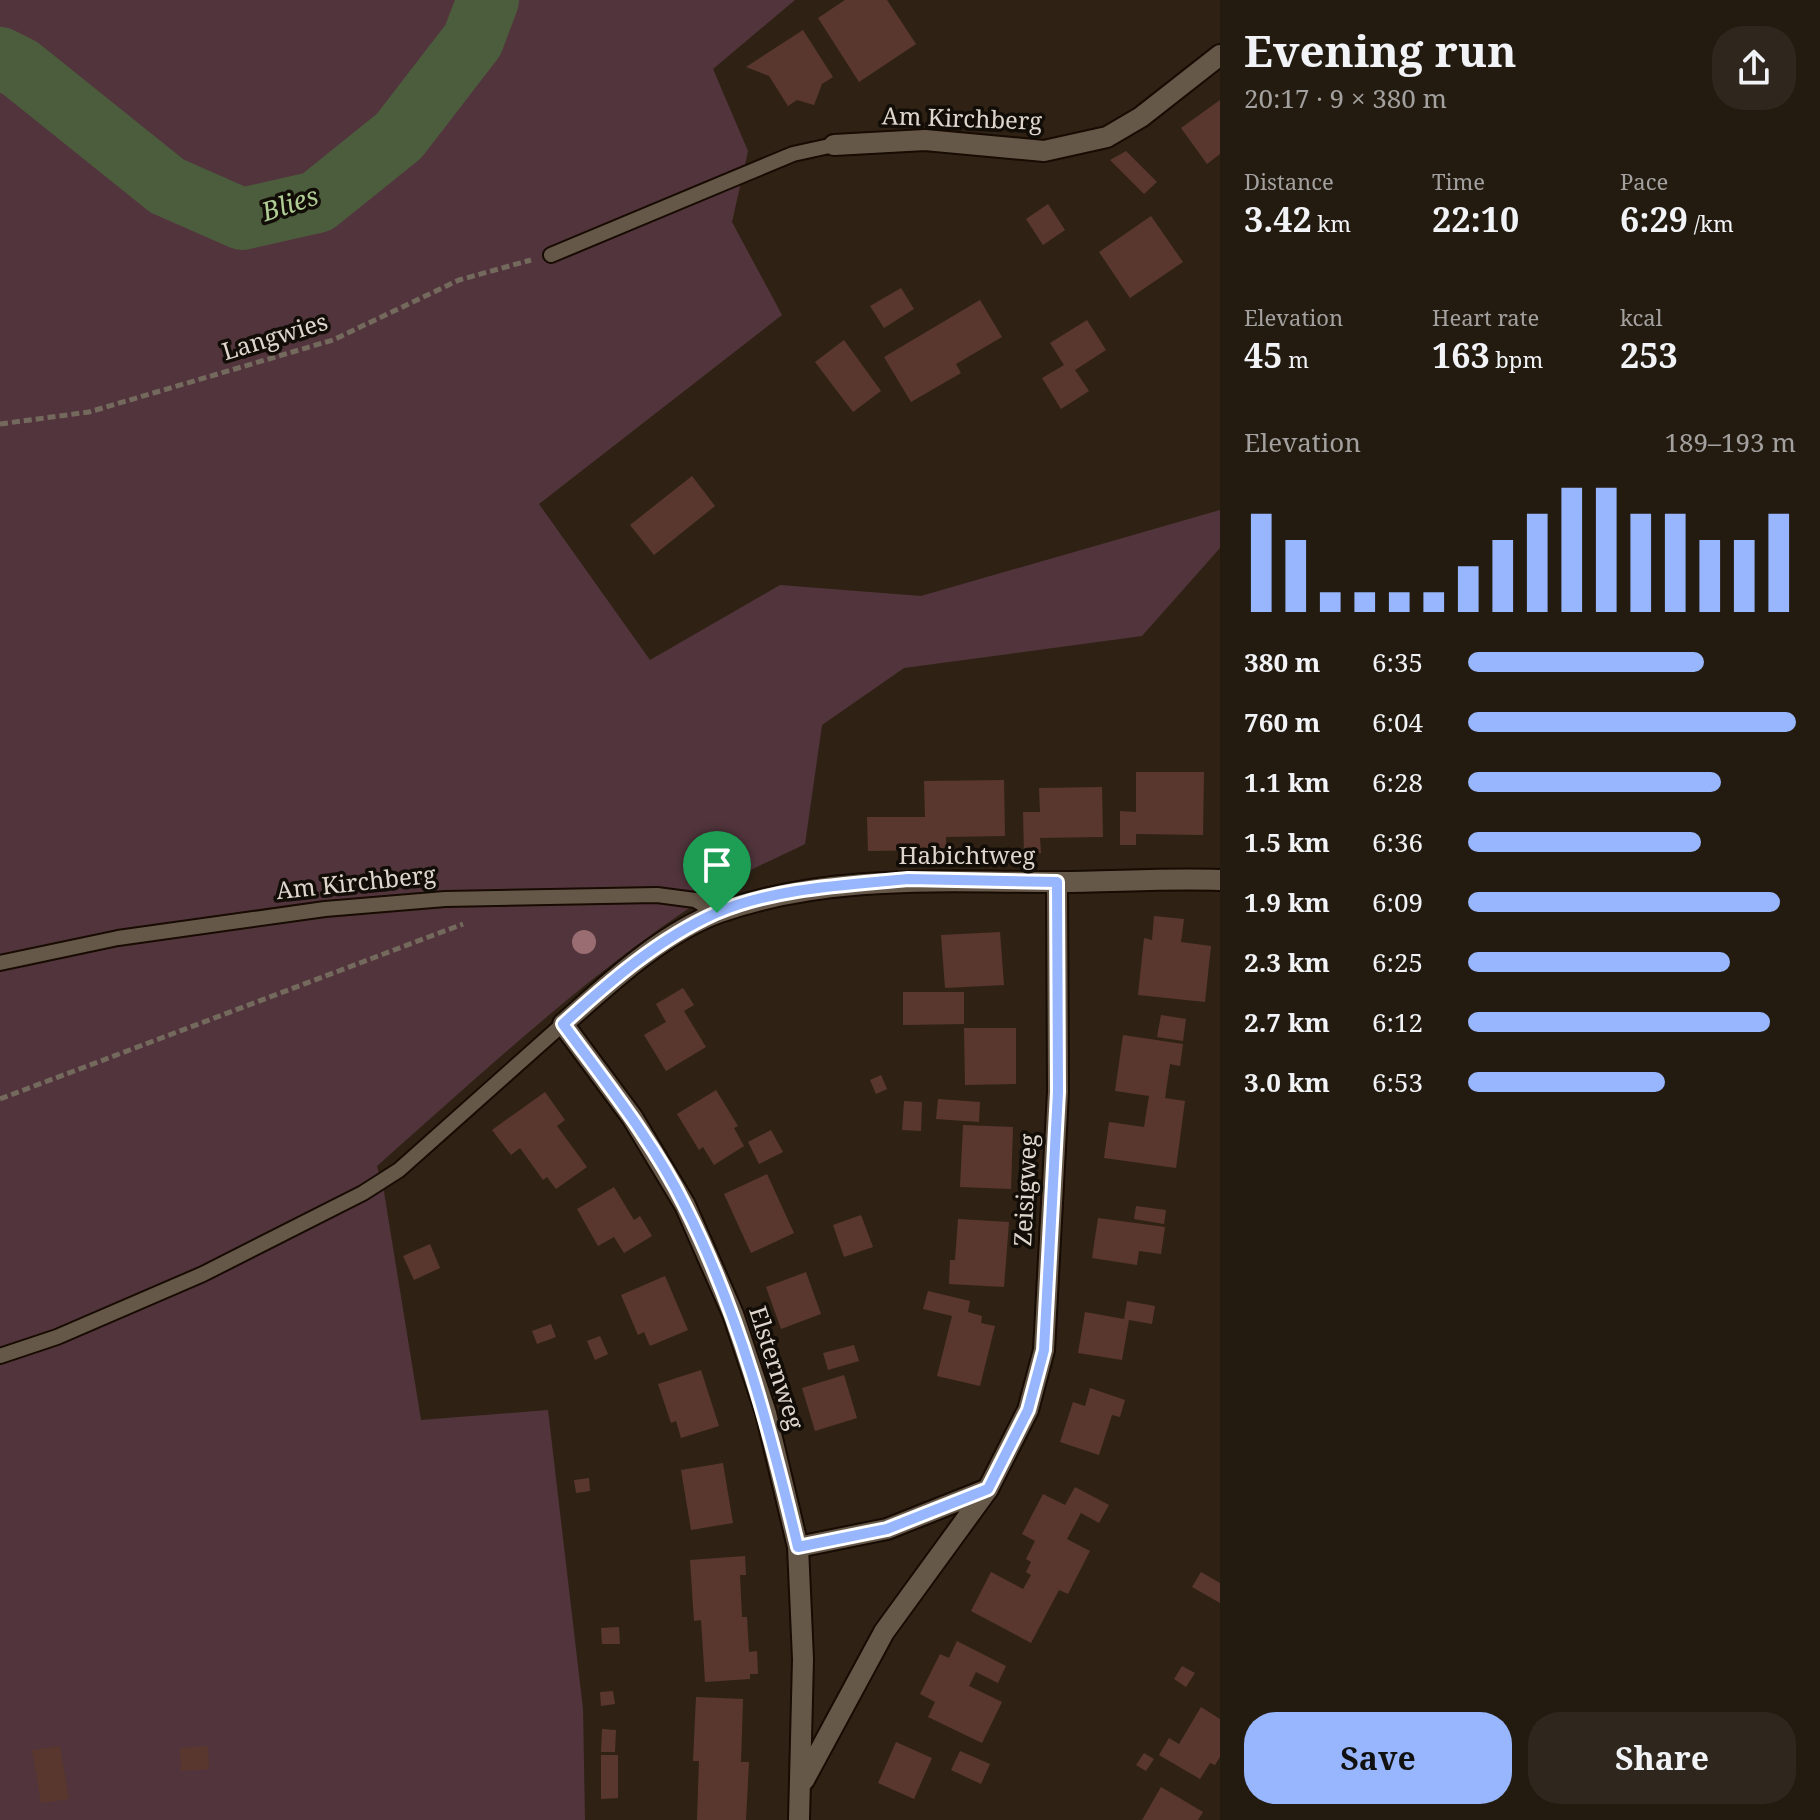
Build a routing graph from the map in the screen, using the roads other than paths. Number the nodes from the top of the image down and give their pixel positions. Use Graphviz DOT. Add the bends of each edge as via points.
graph roads {
  1 [pos="1220,55"];
  2 [pos="834,145"];
  3 [pos="551,255"];
  4 [pos="1220,880"];
  5 [pos="1057,882"];
  6 [pos="717,913"];
  7 [pos="0,963"];
  8 [pos="563,1024"];
  9 [pos="0,1356"];
  10 [pos="988,1489"];
  11 [pos="798,1547"];
  12 [pos="802,1785"];
  13 [pos="799,1820"];
  1 -- 2 [label="street, Am Kirchberg" via="1107,137 1044,151 925,140"];
  2 -- 3 [label="lane, Am Kirchberg" via="793,154"];
  4 -- 5 [label="street, Habichtweg"];
  5 -- 6 [label="street, Habichtweg" via="908,879 802,889"];
  5 -- 10 [label="street, Zeisigweg" via="1058,1092 1044,1350 1028,1410"];
  6 -- 7 [label="lane, Am Kirchberg" via="695,900 657,895 445,899 325,909 118,938"];
  6 -- 8 [label="street, Habichtweg" via="667,940"];
  8 -- 9 [label="lane" via="399,1170 363,1193 203,1274"];
  8 -- 11 [label="street, Elsternweg" via="632,1117 685,1205 733,1314 761,1399"];
  10 -- 11 [label="street" via="887,1529"];
  10 -- 12 [label="street, Zeisigweg" via="884,1632"];
  11 -- 12 [label="street, Elsternweg"];
  12 -- 13 [label="street, Elsternweg"];
}
